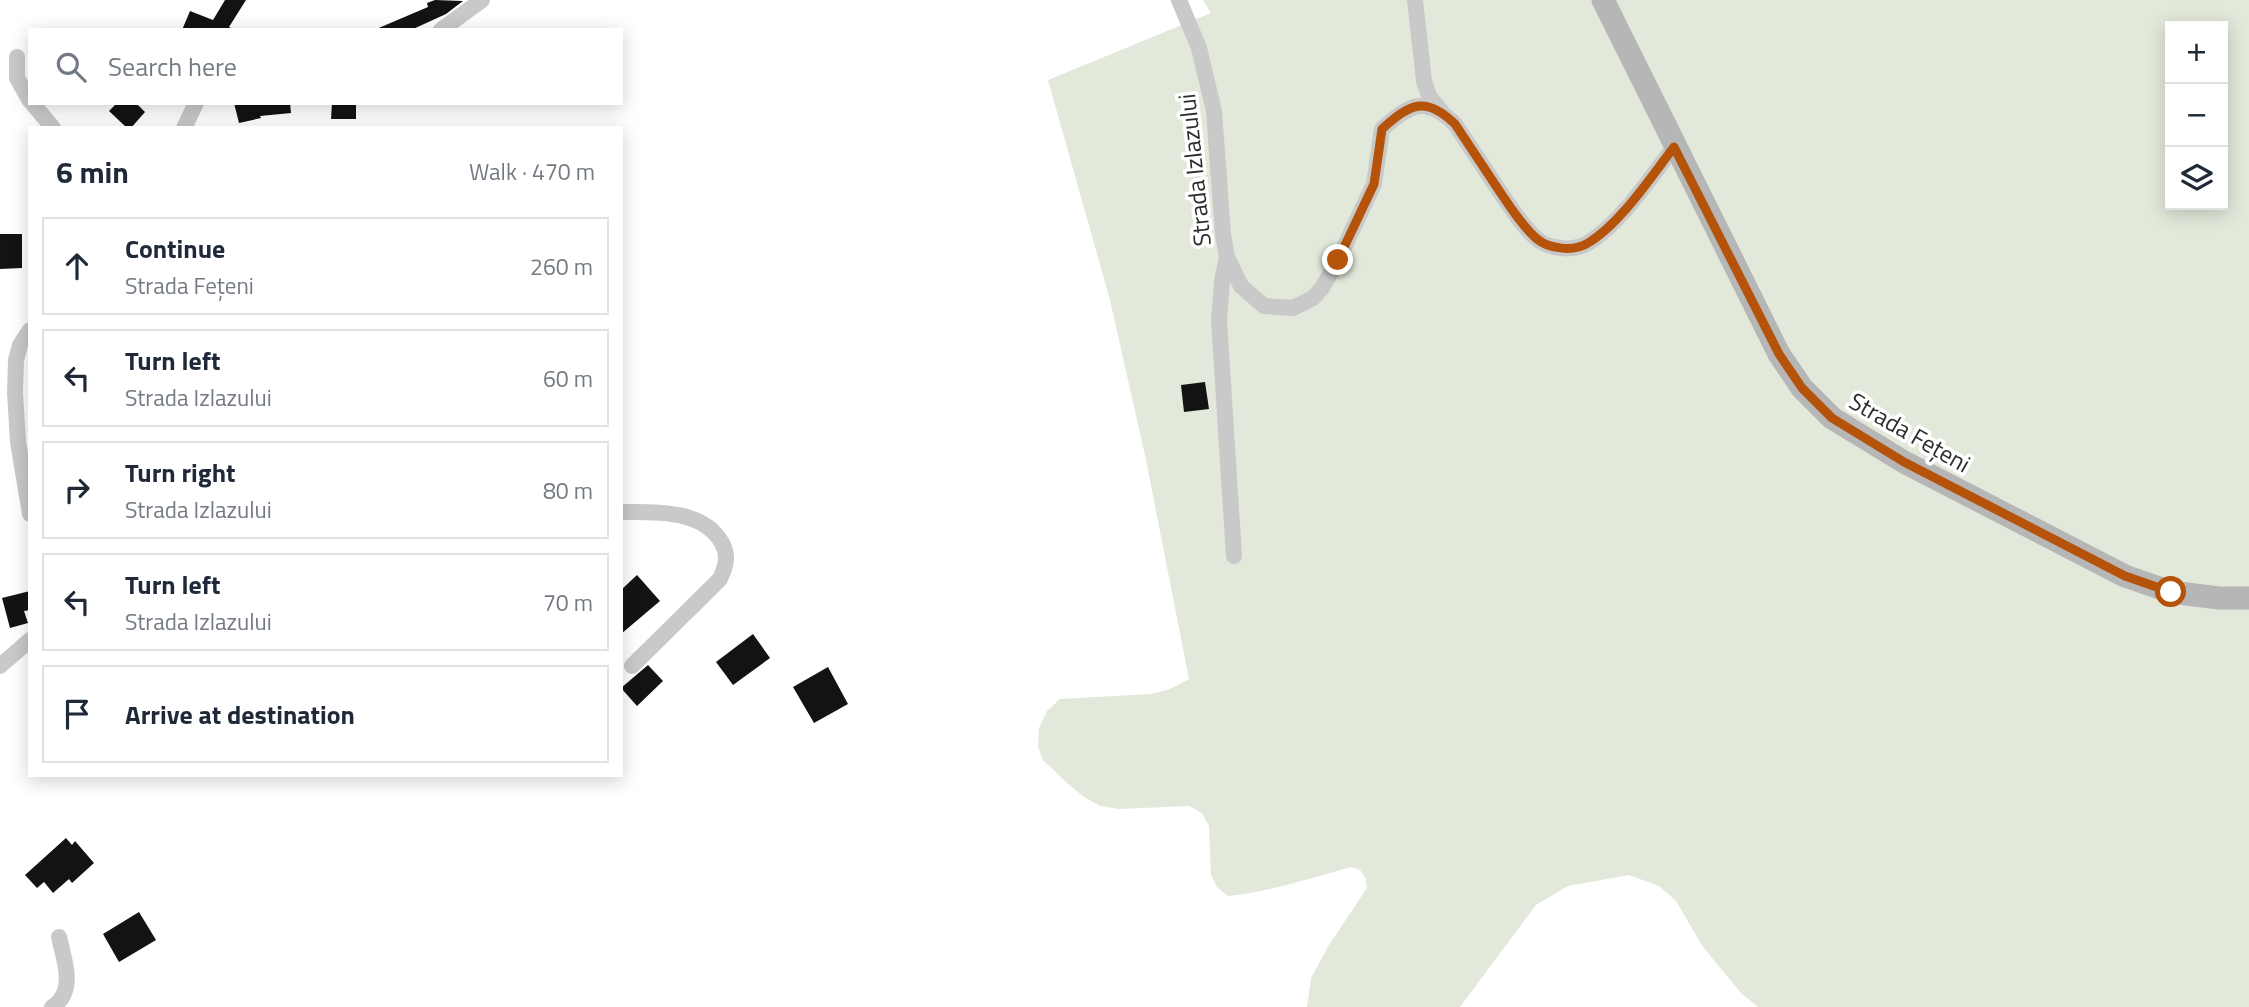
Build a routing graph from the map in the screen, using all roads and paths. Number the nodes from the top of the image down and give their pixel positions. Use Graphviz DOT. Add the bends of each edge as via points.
graph roads {
  1 [pos="482,0"];
  2 [pos="1180,0"];
  3 [pos="1415,0"];
  4 [pos="1603,0"];
  5 [pos="444,28"];
  6 [pos="17,57"];
  7 [pos="28,97"];
  8 [pos="34,105"];
  9 [pos="194,105"];
  10 [pos="1441,111"];
  11 [pos="51,126"];
  12 [pos="185,126"];
  13 [pos="1674,147"];
  14 [pos="1227,257"];
  15 [pos="28,333"];
  16 [pos="28,502"];
  17 [pos="623,512"];
  18 [pos="1234,556"];
  19 [pos="2249,598"];
  20 [pos="28,642"];
  21 [pos="0,666"];
  22 [pos="632,666"];
  23 [pos="59,937"];
  24 [pos="52,1007"];
  1 -- 5 [label="street"];
  2 -- 14 [label="street, Strada Izlazului" via="1199,48 1214,111"];
  3 -- 10 [label="street" via="1424,81"];
  4 -- 13 [label="street, Strada Fețeni"];
  6 -- 7 [label="street" via="17,78"];
  8 -- 11 [label="street"];
  9 -- 12 [label="street"];
  10 -- 13 [label="street" via="1455,124 1520,220 1538,240 1553,247 1585,245 1602,233"];
  10 -- 14 [label="street, Strada Izlazului" via="1423,105 1409,108 1382,129 1374,184 1338,260 1313,298 1293,308 1264,306 1241,286"];
  13 -- 19 [label="street, Strada Fețeni" via="1779,354 1802,388 1832,418 1904,462 2125,576 2171,592"];
  14 -- 18 [label="street" via="1219,320"];
  15 -- 16 [label="street" via="16,360 15,392"];
  17 -- 22 [label="street" via="679,515 700,522 717,534 726,550 720,579"];
  20 -- 21 [label="street"];
  23 -- 24 [label="street" via="68,976 66,991"];
}
